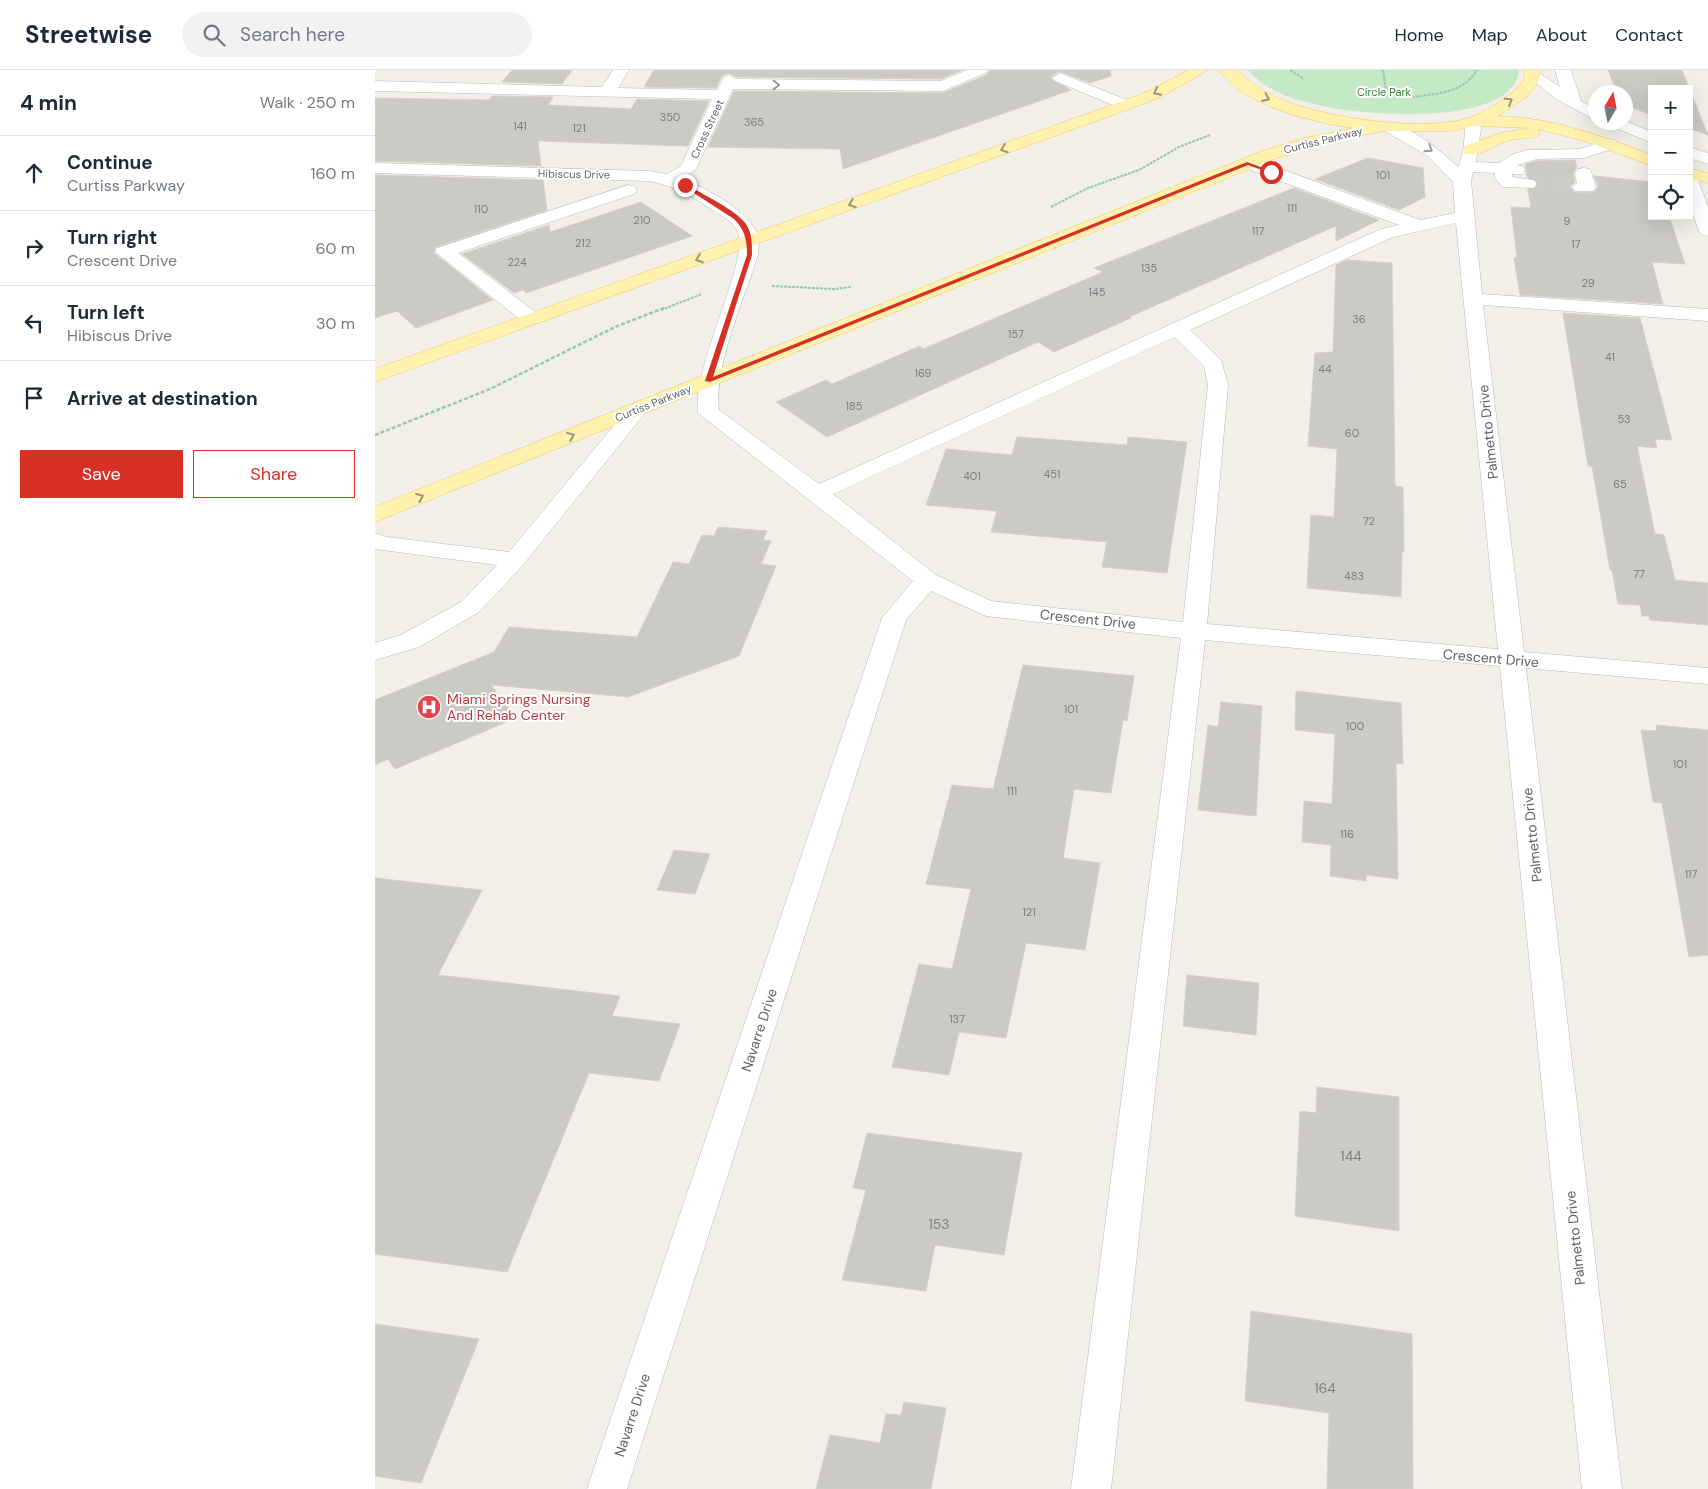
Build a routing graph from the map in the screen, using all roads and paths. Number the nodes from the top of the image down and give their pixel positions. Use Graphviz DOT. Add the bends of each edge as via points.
graph roads {
  1 [pos="621,70"];
  2 [pos="980,70"];
  3 [pos="1200,70"];
  4 [pos="1227,70"];
  5 [pos="1383,70"];
  6 [pos="1477,70"];
  7 [pos="1563,70"];
  8 [pos="1533,72"];
  9 [pos="1060,78"];
  10 [pos="728,83"];
  11 [pos="375,86"];
  12 [pos="607,92"];
  13 [pos="1380,97"];
  14 [pos="1411,97"];
  15 [pos="1387,98"];
  16 [pos="1395,98"];
  17 [pos="1575,104"];
  18 [pos="1126,106"];
  19 [pos="1588,111"];
  20 [pos="1476,121"];
  21 [pos="1385,127"];
  22 [pos="1633,130"];
  23 [pos="1583,134"];
  24 [pos="1209,135"];
  25 [pos="1648,136"];
  26 [pos="1609,144"];
  27 [pos="1471,150"];
  28 [pos="1578,154"];
  29 [pos="1648,159"];
  30 [pos="1248,163"];
  31 [pos="375,168"];
  32 [pos="1503,168"];
  33 [pos="1464,174"];
  34 [pos="1693,174"];
  35 [pos="1527,177"];
  36 [pos="1581,177"];
  37 [pos="1708,178"];
  38 [pos="670,180"];
  39 [pos="1693,181"];
  40 [pos="1708,187"];
  41 [pos="628,190"];
  42 [pos="1693,190"];
  43 [pos="1045,210"];
  44 [pos="1463,216"];
  45 [pos="1417,226"];
  46 [pos="1708,231"];
  47 [pos="750,241"];
  48 [pos="855,285"];
  49 [pos="764,287"];
  50 [pos="703,294"];
  51 [pos="1473,299"];
  52 [pos="1708,315"];
  53 [pos="531,319"];
  54 [pos="1177,329"];
  55 [pos="375,376"];
  56 [pos="708,381"];
  57 [pos="638,409"];
  58 [pos="375,435"];
  59 [pos="817,493"];
  60 [pos="375,515"];
  61 [pos="375,540"];
  62 [pos="515,560"];
  63 [pos="927,580"];
  64 [pos="1194,631"];
  65 [pos="375,652"];
  66 [pos="1513,661"];
  67 [pos="1708,676"];
  68 [pos="607,1489"];
  69 [pos="1091,1489"];
  70 [pos="1602,1489"];
  1 -- 12 [label="street"];
  10 -- 2 [label="street, one-way" via="943,86"];
  3 -- 18 [label="main road, one-way"];
  4 -- 21 [label="main road, one-way" via="1240,84 1269,100 1313,114"];
  5 -- 15 [label="path"];
  6 -- 14 [label="path" via="1466,83 1452,90"];
  7 -- 17 [label="street"];
  8 -- 17 [label="street"];
  20 -- 8 [label="main road, one-way" via="1524,92"];
  9 -- 18 [label="street"];
  10 -- 12 [label="street"];
  10 -- 38 [label="street, Cross Street" via="688,169"];
  11 -- 12 [label="street"];
  13 -- 15 [label="path"];
  15 -- 16 [label="path"];
  17 -- 19 [label="street"];
  18 -- 47 [label="main road, one-way"];
  20 -- 21 [label="main road" via="1439,126"];
  20 -- 23 [label="main road" via="1525,121"];
  20 -- 27 [label="street, Palmetto Drive"];
  21 -- 30 [label="main road, Curtiss Parkway" via="1292,147"];
  21 -- 33 [label="street, one-way" via="1434,152"];
  22 -- 25 [label="street"];
  23 -- 26 [label="main road"];
  23 -- 27 [label="main road" via="1545,132 1516,135 1493,140"];
  24 -- 43 [label="path" via="1179,147 1139,170 1088,188"];
  26 -- 28 [label="street"];
  26 -- 29 [label="main road"];
  27 -- 33 [label="street, Palmetto Drive"];
  28 -- 32 [label="street" via="1527,154 1511,159"];
  28 -- 36 [label="street"];
  30 -- 45 [label="street"];
  30 -- 56 [label="main road, Curtiss Parkway"];
  31 -- 38 [label="street, Hibiscus Drive" via="627,175"];
  32 -- 33 [label="street"];
  32 -- 35 [label="street" via="1504,178 1509,183"];
  33 -- 44 [label="street, Palmetto Drive"];
  34 -- 37 [label="main road"];
  38 -- 47 [label="street, Hibiscus Drive" via="685,185 736,218 744,225"];
  39 -- 40 [label="street"];
  41 -- 53 [label="street" via="444,252"];
  42 -- 46 [label="street"];
  44 -- 45 [label="street"];
  44 -- 51 [label="street, Palmetto Drive"];
  45 -- 54 [label="street" via="1387,233"];
  47 -- 53 [label="main road, one-way"];
  47 -- 56 [label="street, Crescent Drive" via="749,255"];
  48 -- 49 [label="path" via="846,289"];
  50 -- 58 [label="path" via="615,326 490,388"];
  51 -- 52 [label="street"];
  51 -- 66 [label="street, Palmetto Drive"];
  53 -- 55 [label="main road"];
  54 -- 59 [label="street"];
  54 -- 64 [label="street" via="1214,364 1218,385"];
  56 -- 57 [label="main road, Curtiss Parkway"];
  56 -- 59 [label="street, Crescent Drive" via="705,406 709,413"];
  60 -- 57 [label="main road, Curtiss Parkway, one-way"];
  57 -- 62 [label="street"];
  59 -- 63 [label="street, Crescent Drive"];
  61 -- 62 [label="street"];
  62 -- 65 [label="street" via="470,606 410,641"];
  63 -- 64 [label="street, Crescent Drive" via="987,608"];
  63 -- 68 [label="street, Navarre Drive" via="894,618"];
  64 -- 66 [label="street, Crescent Drive"];
  64 -- 69 [label="street"];
  66 -- 67 [label="street, Crescent Drive"];
  66 -- 70 [label="street, Palmetto Drive"];
}
